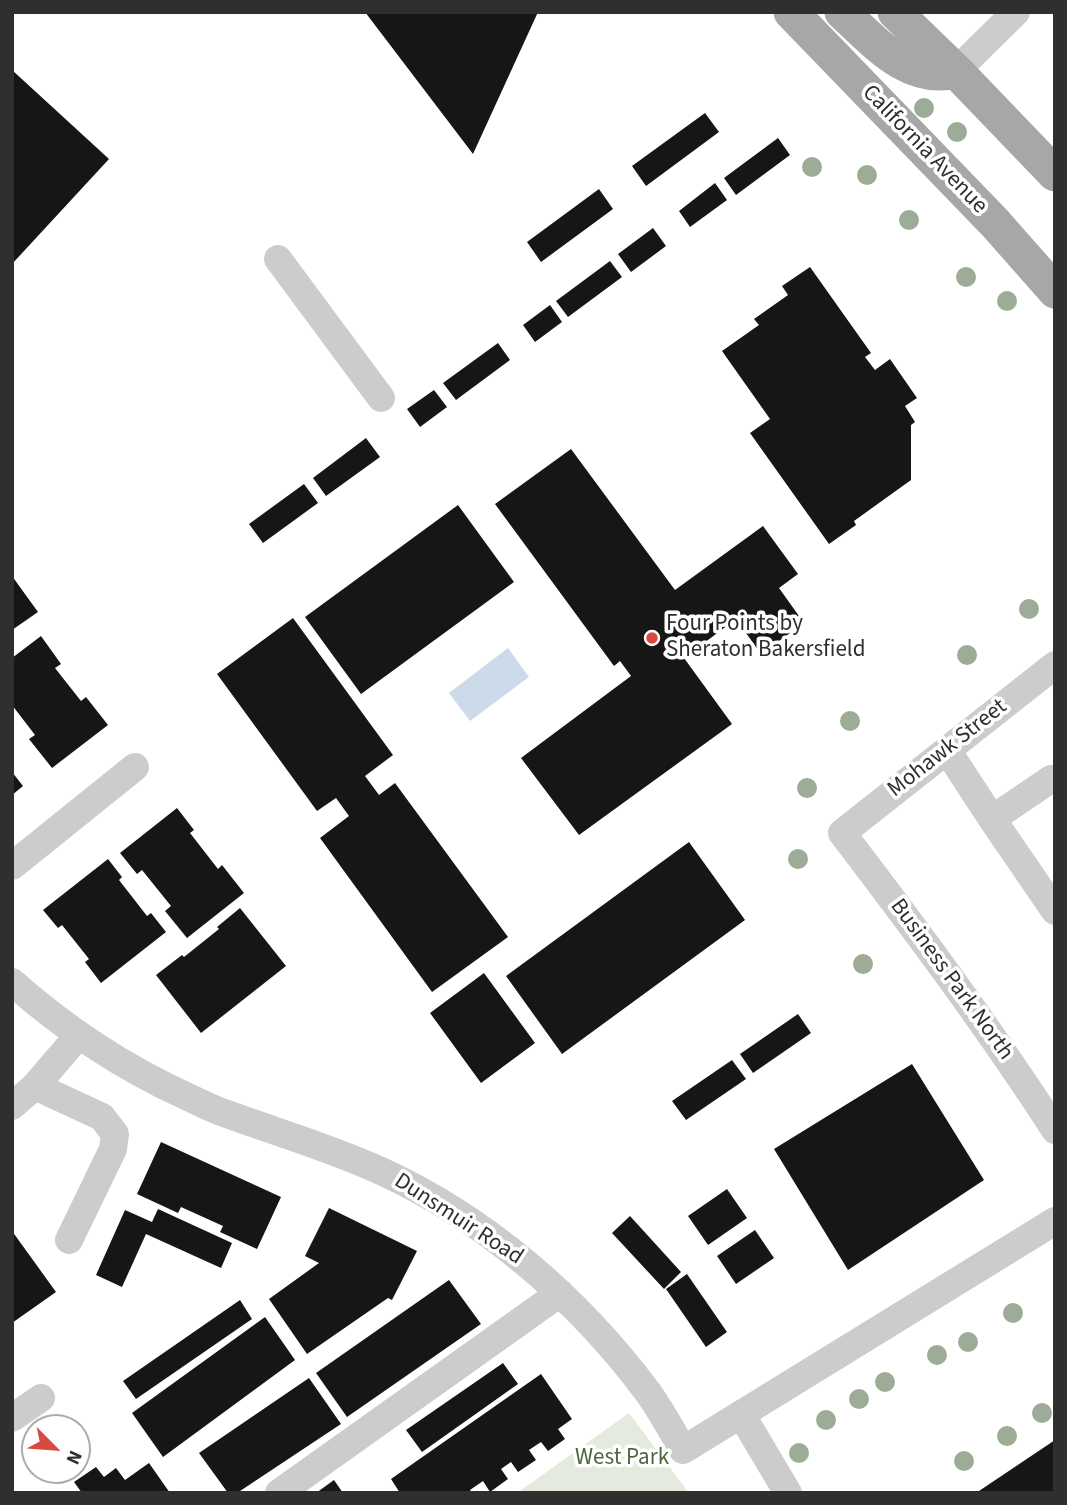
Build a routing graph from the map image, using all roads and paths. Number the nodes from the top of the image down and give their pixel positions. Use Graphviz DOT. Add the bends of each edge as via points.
graph roads {
  1 [pos="791,12"];
  2 [pos="842,12"];
  3 [pos="895,12"];
  4 [pos="1016,12"];
  5 [pos="956,71"];
  6 [pos="1055,174"];
  7 [pos="278,259"];
  8 [pos="1055,291"];
  9 [pos="381,398"];
  10 [pos="1055,665"];
  11 [pos="947,750"];
  12 [pos="135,767"];
  13 [pos="1055,779"];
  14 [pos="992,819"];
  15 [pos="842,833"];
  16 [pos="12,866"];
  17 [pos="1055,911"];
  18 [pos="12,982"];
  19 [pos="79,1035"];
  20 [pos="35,1086"];
  21 [pos="12,1106"];
  22 [pos="1055,1130"];
  23 [pos="1055,1221"];
  24 [pos="69,1240"];
  25 [pos="560,1293"];
  26 [pos="41,1398"];
  27 [pos="741,1414"];
  28 [pos="12,1418"];
  29 [pos="279,1493"];
  30 [pos="788,1493"];
  1 -- 8 [label="main road, California Avenue"];
  2 -- 5 [label="main road" via="906,66 942,75"];
  3 -- 5 [label="main road"];
  4 -- 5 [label="street"];
  5 -- 6 [label="main road"];
  7 -- 9 [label="street"];
  10 -- 11 [label="street, Mohawk Street"];
  11 -- 14 [label="street"];
  11 -- 15 [label="street, Mohawk Street"];
  12 -- 16 [label="street"];
  13 -- 14 [label="street"];
  14 -- 17 [label="street"];
  15 -- 22 [label="street, Business Park North" via="956,984"];
  18 -- 19 [label="street, Dunsmuir Road"];
  19 -- 20 [label="street"];
  19 -- 25 [label="street, Dunsmuir Road" via="170,1089 225,1114 314,1143 435,1199 496,1239"];
  20 -- 21 [label="street"];
  20 -- 24 [label="street" via="102,1117 115,1134 113,1149"];
  23 -- 27 [label="street, Dunsmuir Road"];
  25 -- 27 [label="street, Dunsmuir Road" via="604,1337 649,1393 683,1450"];
  25 -- 29 [label="street"];
  26 -- 28 [label="street"];
  27 -- 30 [label="street"];
}
